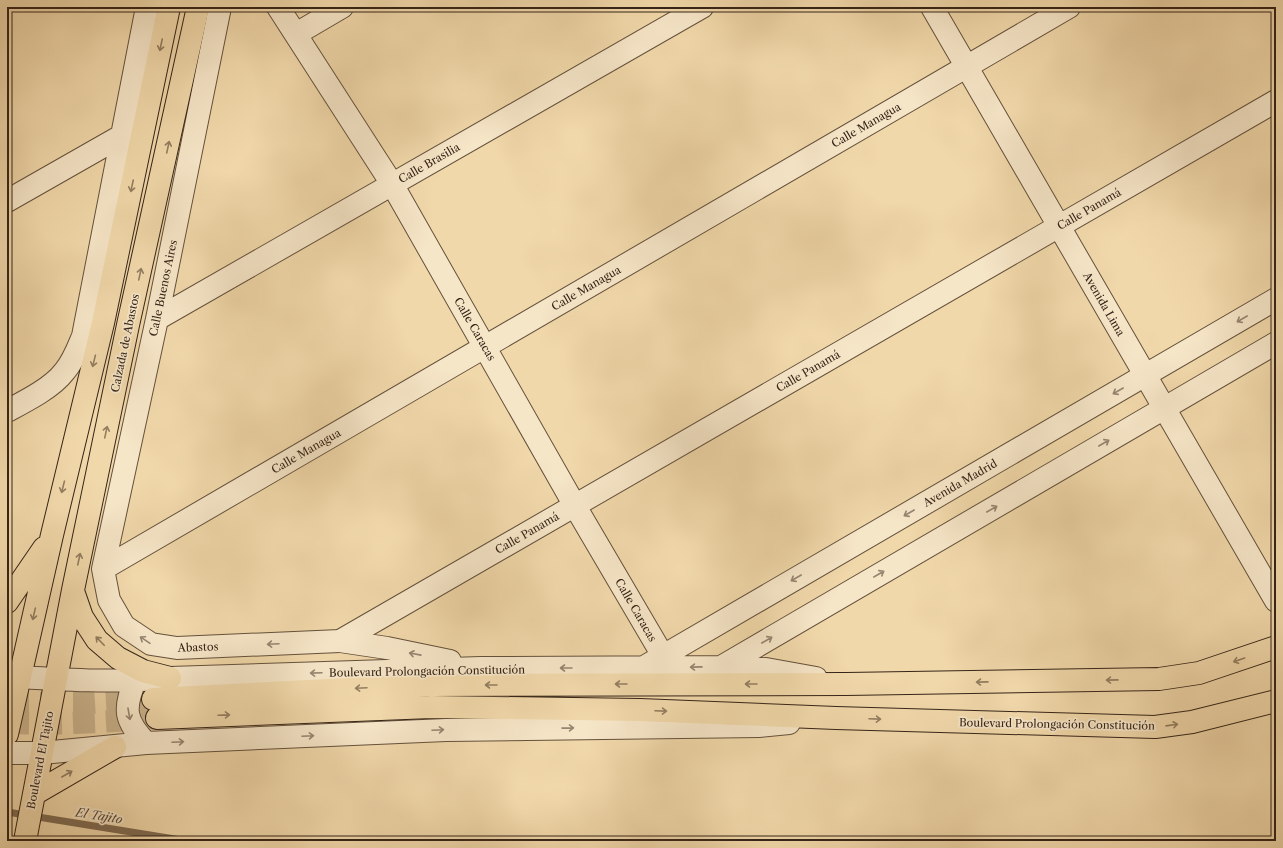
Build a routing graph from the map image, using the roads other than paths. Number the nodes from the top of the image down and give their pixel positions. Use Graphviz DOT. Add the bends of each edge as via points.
graph roads {
  1 [pos="147,7"];
  2 [pos="169,7"];
  3 [pos="198,7"];
  4 [pos="220,7"];
  5 [pos="278,7"];
  6 [pos="342,7"];
  7 [pos="702,7"];
  8 [pos="932,7"];
  9 [pos="1070,7"];
  10 [pos="296,34"];
  11 [pos="967,67"];
  12 [pos="1276,102"];
  13 [pos="123,135"];
  14 [pos="392,184"];
  15 [pos="7,201"];
  16 [pos="1059,226"];
  17 [pos="1276,299"];
  18 [pos="157,319"];
  19 [pos="1276,343"];
  20 [pos="485,347"];
  21 [pos="1145,375"];
  22 [pos="1164,408"];
  23 [pos="7,411"];
  24 [pos="575,506"];
  25 [pos="52,535"];
  26 [pos="103,569"];
  27 [pos="73,590"];
  28 [pos="1276,601"];
  29 [pos="7,602"];
  30 [pos="340,641"];
  31 [pos="1276,647"];
  32 [pos="663,656"];
  33 [pos="721,666"];
  34 [pos="644,667"];
  35 [pos="481,668"];
  36 [pos="14,677"];
  37 [pos="170,678"];
  38 [pos="56,680"];
  39 [pos="135,681"];
  40 [pos="846,684"];
  41 [pos="1276,701"];
  42 [pos="836,718"];
  43 [pos="7,734"];
  44 [pos="146,743"];
  45 [pos="114,747"];
  46 [pos="7,753"];
  47 [pos="42,753"];
  48 [pos="33,798"];
  49 [pos="25,841"];
  1 -- 13 [label="street"];
  2 -- 25 [label="main road, one-way" via="103,323"];
  27 -- 3 [label="main road, Calzada de Abastos, one-way"];
  4 -- 18 [label="street, Calle Buenos Aires"];
  5 -- 10 [label="street, Calle Caracas"];
  6 -- 10 [label="street"];
  7 -- 14 [label="street, Calle Brasilia"];
  8 -- 11 [label="street, Avenida Lima"];
  9 -- 11 [label="street, Calle Managua"];
  10 -- 14 [label="street, Calle Caracas"];
  11 -- 16 [label="street, Avenida Lima"];
  11 -- 20 [label="street, Calle Managua"];
  12 -- 16 [label="street, Calle Panamá"];
  13 -- 15 [label="street"];
  13 -- 23 [label="street" via="83,336 64,373 35,396"];
  14 -- 18 [label="street, Calle Brasilia"];
  14 -- 20 [label="street, Calle Caracas"];
  16 -- 21 [label="street, Avenida Lima"];
  16 -- 24 [label="street, Calle Panamá"];
  17 -- 21 [label="street, Avenida Madrid, one-way"];
  18 -- 26 [label="street, Calle Buenos Aires"];
  19 -- 22 [label="street"];
  20 -- 24 [label="street, Calle Caracas"];
  20 -- 26 [label="street, Calle Managua"];
  21 -- 22 [label="street, Avenida Lima"];
  21 -- 32 [label="street, Avenida Madrid, one-way"];
  22 -- 28 [label="street, Avenida Lima"];
  33 -- 22 [label="street, one-way"];
  24 -- 30 [label="street, Calle Panamá"];
  24 -- 32 [label="street, Calle Caracas"];
  25 -- 29 [label="main road"];
  25 -- 36 [label="main road, one-way"];
  30 -- 26 [label="street, Abastos, one-way" via="177,648 151,644 124,626 109,600"];
  37 -- 27 [label="main road, one-way" via="143,671 118,658 98,640 82,617"];
  27 -- 38 [label="main road, Calzada de Abastos"];
  35 -- 30 [label="street, Abastos, one-way"];
  31 -- 40 [label="main road, Boulevard Prolongación Constitución, one-way" via="1200,673 1159,679"];
  32 -- 34 [label="street, Avenida Madrid"];
  33 -- 34 [label="street, Boulevard Prolongación Constitución, one-way"];
  33 -- 40 [label="street, Boulevard Prolongación Constitución" via="766,669"];
  34 -- 35 [label="street, Boulevard Prolongación Constitución, one-way"];
  35 -- 37 [label="street, Boulevard Prolongación Constitución, one-way"];
  36 -- 38 [label="street, Boulevard Prolongación Constitución"];
  36 -- 43 [label="main road"];
  37 -- 39 [label="street, Boulevard Prolongación Constitución"];
  38 -- 39 [label="street, Boulevard Prolongación Constitución"];
  38 -- 47 [label="main road, Boulevard El Tajito"];
  39 -- 44 [label="street, one-way" via="128,696 128,714 134,731"];
  40 -- 42 [label="main road, Boulevard Prolongación Constitución, one-way" via="427,685 155,708 431,707 640,710"];
  42 -- 41 [label="main road, Boulevard Prolongación Constitución, one-way" via="1155,727 1192,722"];
  44 -- 42 [label="street, Boulevard Prolongación Constitución, one-way" via="446,730 759,726"];
  44 -- 45 [label="street, Boulevard Prolongación Constitución"];
  45 -- 47 [label="street, Boulevard Prolongación Constitución"];
  48 -- 45 [label="main road, one-way"];
  46 -- 47 [label="street, Boulevard Prolongación Constitución"];
  47 -- 48 [label="main road, Boulevard El Tajito"];
  48 -- 49 [label="main road, Boulevard El Tajito"];
}
